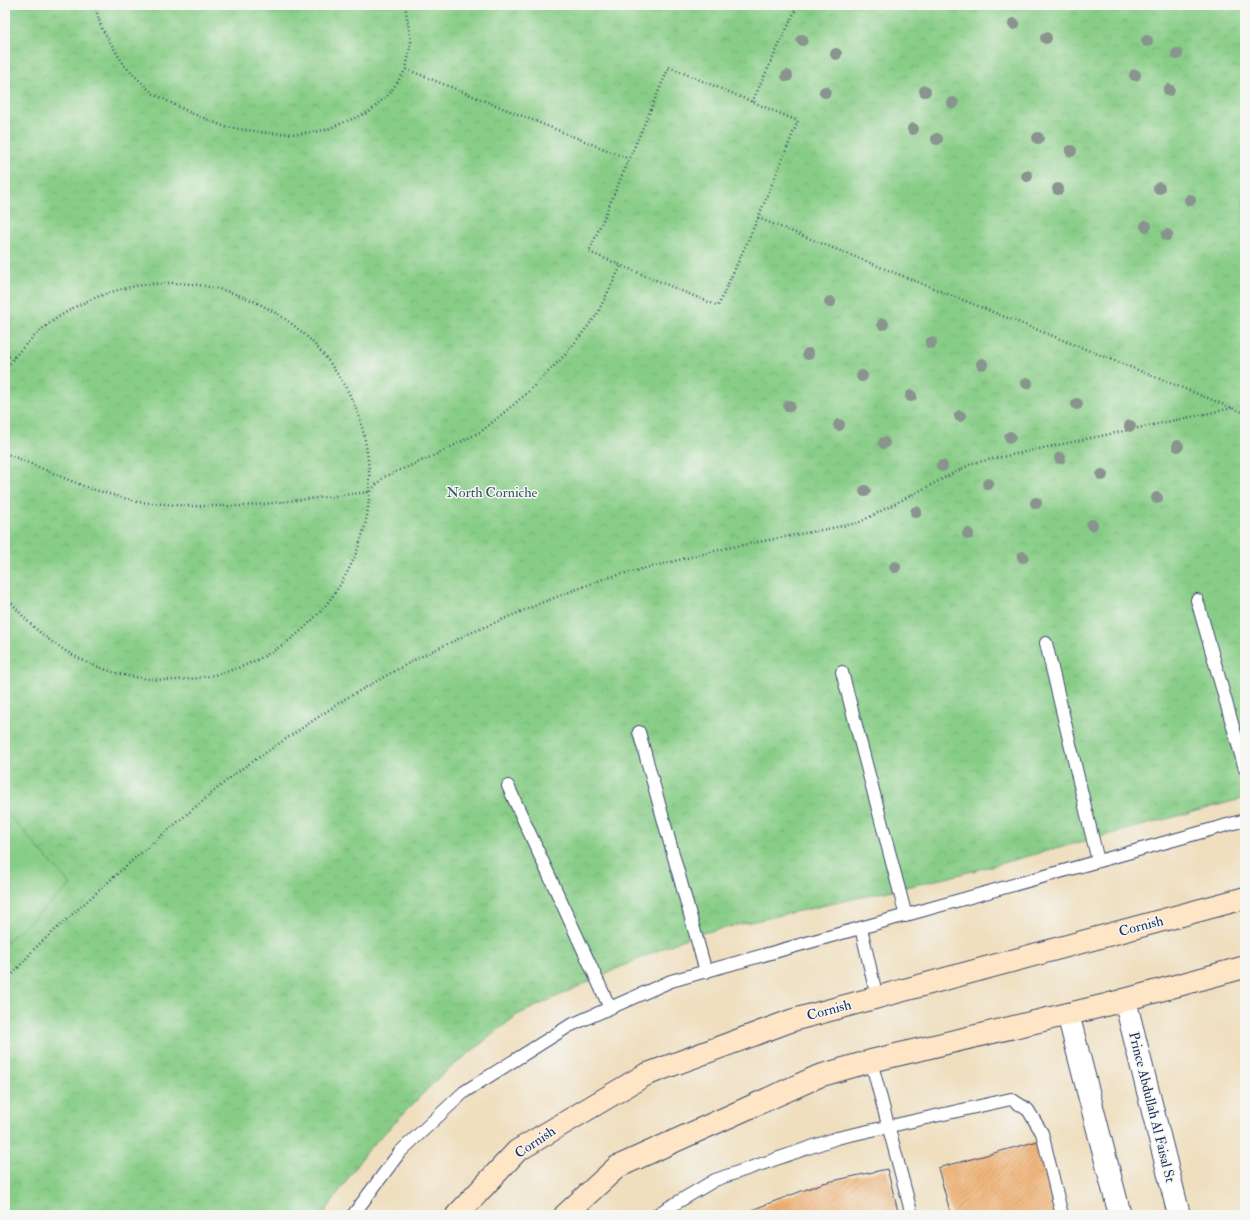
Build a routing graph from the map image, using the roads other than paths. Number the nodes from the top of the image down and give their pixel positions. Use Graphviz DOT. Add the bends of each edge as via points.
graph roads {
  1 [pos="1197,600"];
  2 [pos="1046,643"];
  3 [pos="842,672"];
  4 [pos="639,732"];
  5 [pos="1244,763"];
  6 [pos="508,786"];
  7 [pos="1245,820"];
  8 [pos="1098,861"];
  9 [pos="1245,898"];
  10 [pos="906,916"];
  11 [pos="861,928"];
  12 [pos="1245,967"];
  13 [pos="706,972"];
  14 [pos="877,998"];
  15 [pos="1125,1000"];
  16 [pos="610,1008"];
  17 [pos="1068,1014"];
  18 [pos="871,1061"];
  19 [pos="888,1128"];
  20 [pos="353,1215"];
  21 [pos="457,1215"];
  22 [pos="565,1215"];
  23 [pos="656,1215"];
  24 [pos="912,1215"];
  25 [pos="1062,1215"];
  26 [pos="1120,1215"];
  27 [pos="1180,1215"];
  1 -- 5 [label="lane"];
  2 -- 8 [label="lane"];
  3 -- 10 [label="lane"];
  4 -- 13 [label="lane"];
  6 -- 16 [label="lane"];
  7 -- 8 [label="lane"];
  8 -- 10 [label="lane"];
  9 -- 14 [label="main road, Cornish"];
  10 -- 11 [label="lane"];
  11 -- 13 [label="lane"];
  11 -- 14 [label="lane"];
  12 -- 15 [label="main road"];
  13 -- 16 [label="lane" via="671,982"];
  14 -- 21 [label="main road, Cornish" via="794,1020 645,1075 517,1151"];
  15 -- 17 [label="main road"];
  15 -- 27 [label="street, Prince Abdullah Al Faisal St"];
  16 -- 20 [label="lane" via="569,1026 464,1092 400,1152"];
  17 -- 18 [label="main road"];
  17 -- 26 [label="street"];
  18 -- 19 [label="lane"];
  18 -- 22 [label="main road" via="819,1076 617,1168"];
  19 -- 23 [label="lane" via="837,1138 715,1180"];
  19 -- 24 [label="lane"];
  19 -- 25 [label="lane" via="1011,1099 1028,1110 1042,1133"];
}
